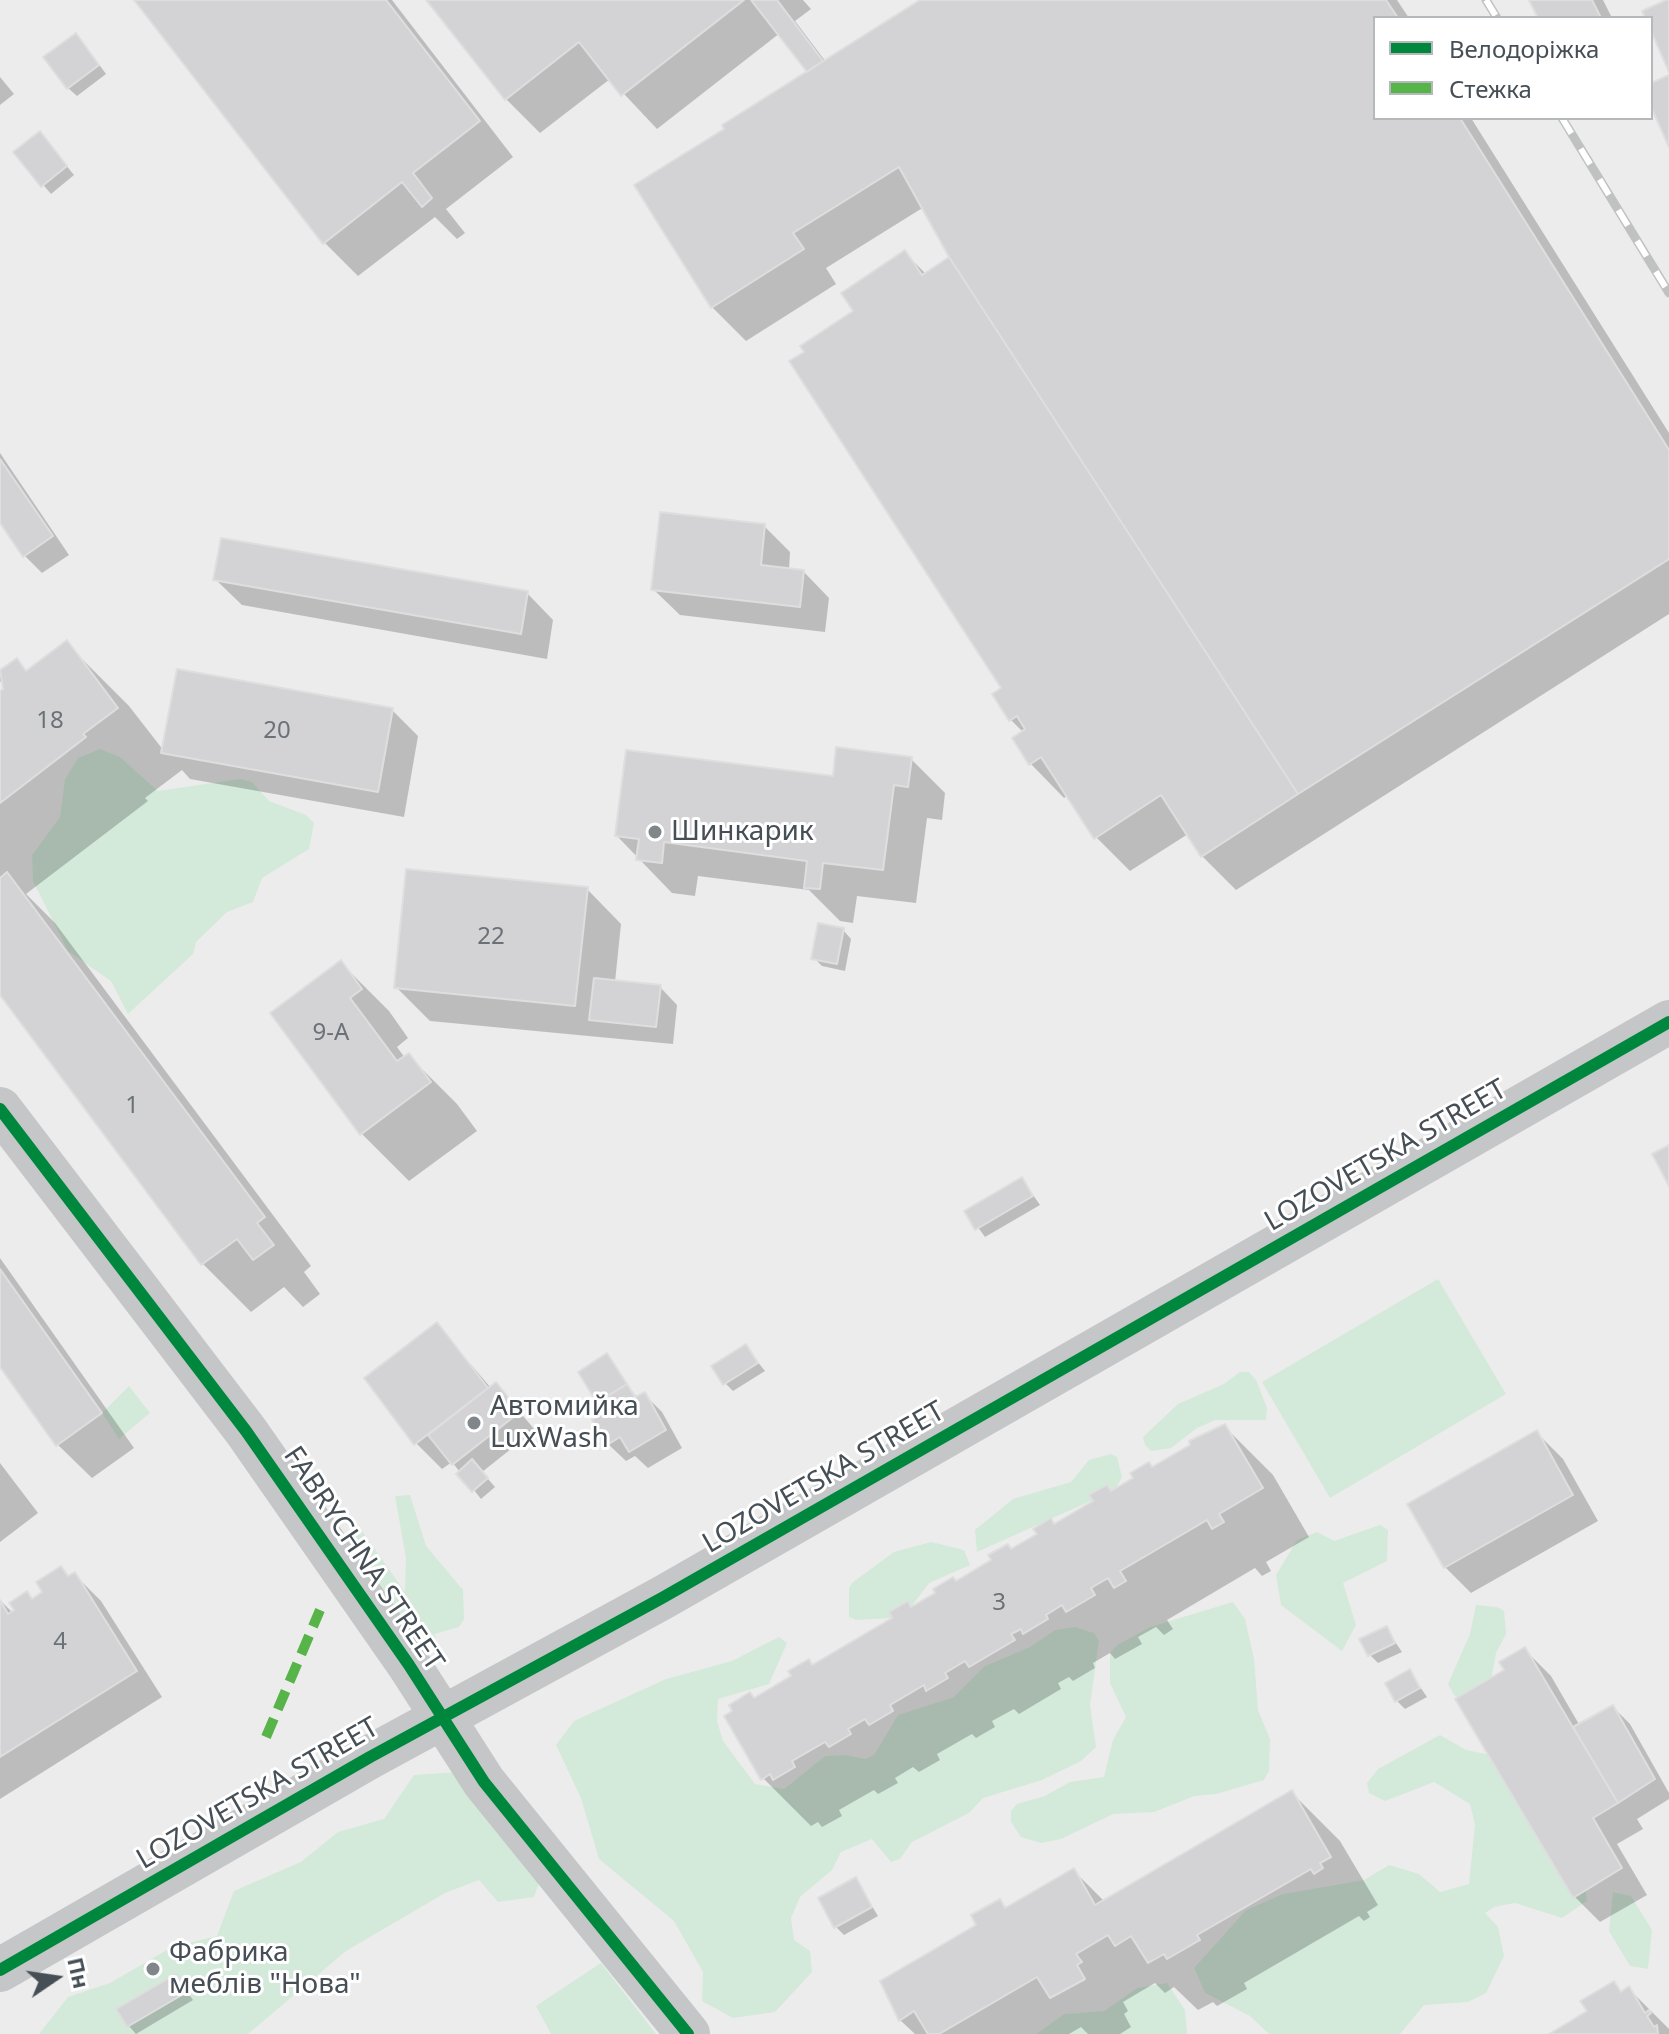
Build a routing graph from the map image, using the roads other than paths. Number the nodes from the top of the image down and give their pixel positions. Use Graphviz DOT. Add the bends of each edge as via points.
graph roads {
  1 [pos="1669,1022"];
  2 [pos="0,1109"];
  3 [pos="442,1718"];
  4 [pos="0,1970"];
  5 [pos="688,2034"];
  1 -- 3 [label="street, LOZOVETSKA STREET" via="676,1590"];
  2 -- 3 [label="street, FABRYCHNA STREET" via="246,1431"];
  3 -- 4 [label="street, LOZOVETSKA STREET"];
  3 -- 5 [label="street, FABRYCHNA STREET" via="484,1782"];
}
